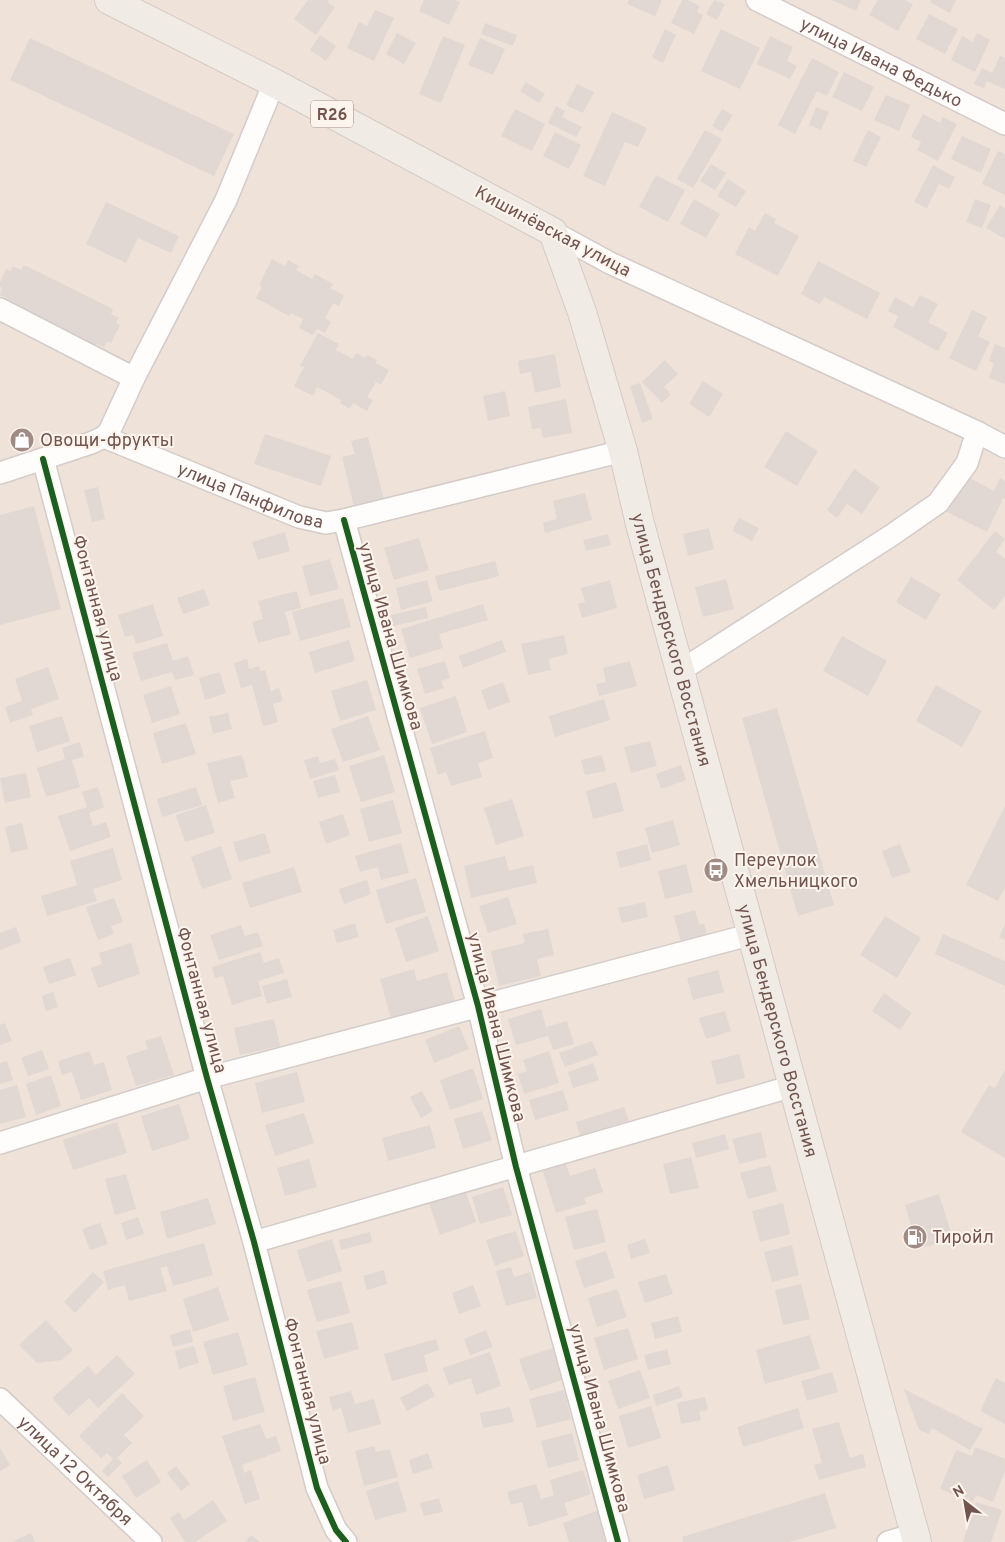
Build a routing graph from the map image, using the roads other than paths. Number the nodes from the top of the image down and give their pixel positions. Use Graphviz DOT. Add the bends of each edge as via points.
graph roads {
  1 [pos="108,0"];
  2 [pos="756,0"];
  3 [pos="274,83"];
  4 [pos="1005,124"];
  5 [pos="553,232"];
  6 [pos="0,309"];
  7 [pos="134,378"];
  8 [pos="977,432"];
  9 [pos="104,437"];
  10 [pos="1005,447"];
  11 [pos="623,451"];
  12 [pos="42,459"];
  13 [pos="0,473"];
  14 [pos="344,520"];
  15 [pos="680,671"];
  16 [pos="753,934"];
  17 [pos="478,1006"];
  18 [pos="207,1078"];
  19 [pos="793,1086"];
  20 [pos="0,1142"];
  21 [pos="516,1167"];
  22 [pos="254,1242"];
  23 [pos="0,1399"];
  24 [pos="916,1538"];
  25 [pos="142,1539"];
  26 [pos="346,1542"];
  27 [pos="618,1542"];
  28 [pos="888,1542"];
  1 -- 3 [label="main road, Кишинёвская улица / R26"];
  2 -- 4 [label="street, улица Ивана Федько"];
  3 -- 5 [label="main road, Кишинёвская улица / R26"];
  3 -- 7 [label="street" via="226,200"];
  5 -- 8 [label="street, Кишинёвская улица" via="610,264"];
  5 -- 11 [label="main road, улица Бендерского Восстания" via="582,312"];
  6 -- 7 [label="street"];
  7 -- 9 [label="street"];
  8 -- 10 [label="street, Кишинёвская улица"];
  8 -- 15 [label="street" via="967,462 938,503"];
  9 -- 12 [label="street"];
  9 -- 14 [label="street, улица Панфилова" via="299,517 326,523"];
  11 -- 14 [label="street, улица Панфилова"];
  11 -- 15 [label="main road, улица Бендерского Восстания"];
  12 -- 13 [label="street"];
  12 -- 18 [label="street, Фонтанная улица"];
  14 -- 17 [label="street, улица Ивана Шимкова"];
  15 -- 16 [label="main road, улица Бендерского Восстания"];
  16 -- 17 [label="street"];
  16 -- 19 [label="main road, улица Бендерского Восстания"];
  17 -- 18 [label="street"];
  17 -- 21 [label="street, улица Ивана Шимкова"];
  18 -- 20 [label="street"];
  18 -- 22 [label="street, Фонтанная улица"];
  19 -- 21 [label="street"];
  19 -- 24 [label="main road, улица Бендерского Восстания"];
  21 -- 22 [label="street"];
  21 -- 27 [label="street, улица Ивана Шимкова"];
  22 -- 26 [label="street, Фонтанная улица" via="317,1488 336,1530"];
  23 -- 25 [label="street, улица 12 Октября"];
  24 -- 28 [label="street"];
}
